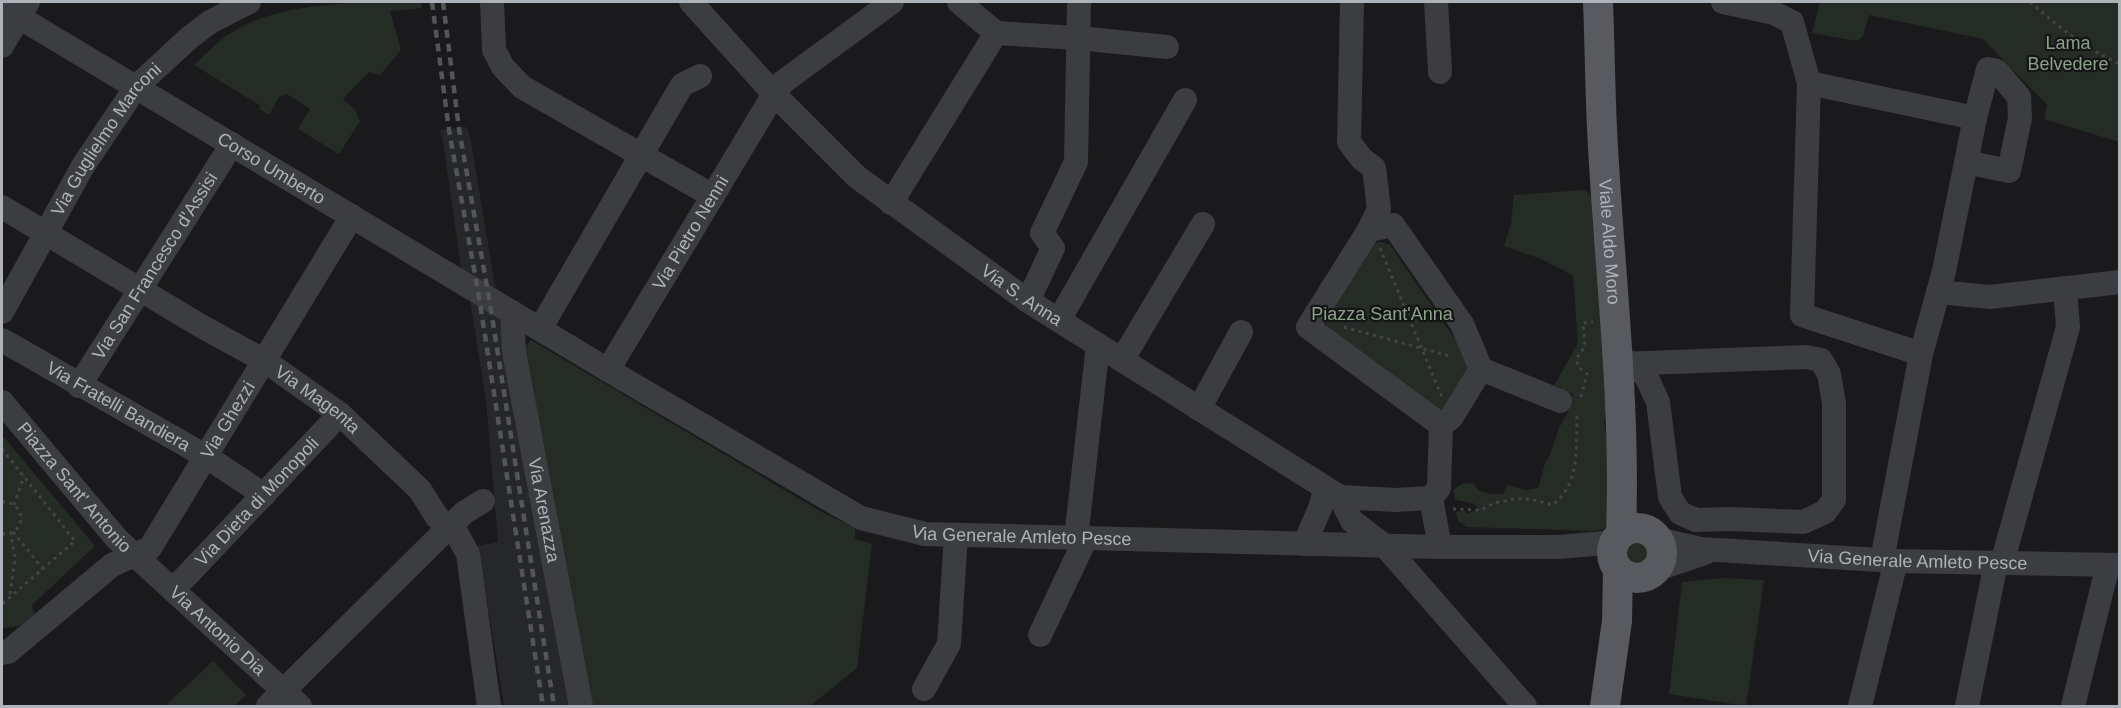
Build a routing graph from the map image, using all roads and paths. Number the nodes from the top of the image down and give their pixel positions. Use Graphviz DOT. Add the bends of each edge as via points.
graph roads {
  1 [pos="249,2"];
  2 [pos="492,2"];
  3 [pos="691,2"];
  4 [pos="892,2"];
  5 [pos="1079,2"];
  6 [pos="1352,2"];
  7 [pos="1436,2"];
  8 [pos="1598,2"];
  9 [pos="1723,2"];
  10 [pos="2030,2"];
  11 [pos="962,3"];
  12 [pos="16,8"];
  13 [pos="996,33"];
  14 [pos="1078,38"];
  15 [pos="2,46"];
  16 [pos="1167,47"];
  17 [pos="2120,64"];
  18 [pos="1440,72"];
  19 [pos="700,76"];
  20 [pos="1809,83"];
  21 [pos="136,87"];
  22 [pos="774,94"];
  23 [pos="1185,100"];
  24 [pos="1976,118"];
  25 [pos="232,144"];
  26 [pos="640,155"];
  27 [pos="1966,162"];
  28 [pos="713,196"];
  29 [pos="891,203"];
  30 [pos="2,207"];
  31 [pos="352,216"];
  32 [pos="1203,224"];
  33 [pos="45,233"];
  34 [pos="1376,242"];
  35 [pos="2120,282"];
  36 [pos="2065,288"];
  37 [pos="139,289"];
  38 [pos="1938,292"];
  39 [pos="1028,301"];
  40 [pos="2,312"];
  41 [pos="512,312"];
  42 [pos="1059,320"];
  43 [pos="1616,321"];
  44 [pos="1339,326"];
  45 [pos="540,329"];
  46 [pos="1241,332"];
  47 [pos="2,340"];
  48 [pos="1098,345"];
  49 [pos="1422,349"];
  50 [pos="1921,354"];
  51 [pos="1455,358"];
  52 [pos="1122,360"];
  53 [pos="265,361"];
  54 [pos="1626,363"];
  55 [pos="1481,369"];
  56 [pos="608,370"];
  57 [pos="79,386"];
  58 [pos="1442,398"];
  59 [pos="2,402"];
  60 [pos="1573,403"];
  61 [pos="1199,409"];
  62 [pos="340,414"];
  63 [pos="1441,425"];
  64 [pos="2,449"];
  65 [pos="207,458"];
  66 [pos="24,476"];
  67 [pos="1623,481"];
  68 [pos="1332,493"];
  69 [pos="1435,493"];
  70 [pos="264,495"];
  71 [pos="483,501"];
  72 [pos="2,502"];
  73 [pos="14,505"];
  74 [pos="448,528"];
  75 [pos="12,532"];
  76 [pos="2,534"];
  77 [pos="956,535"];
  78 [pos="1655,536"];
  79 [pos="1081,538"];
  80 [pos="1306,544"];
  81 [pos="1384,546"];
  82 [pos="1440,547"];
  83 [pos="1717,551"];
  84 [pos="1617,552"];
  85 [pos="134,554"];
  86 [pos="1889,561"];
  87 [pos="1999,563"];
  88 [pos="2114,565"];
  89 [pos="43,568"];
  90 [pos="1652,572"];
  91 [pos="173,590"];
  92 [pos="10,596"];
  93 [pos="2,604"];
  94 [pos="1617,621"];
  95 [pos="1040,635"];
  96 [pos="2,653"];
  97 [pos="924,689"];
  98 [pos="284,701"];
  99 [pos="1523,704"];
  100 [pos="489,706"];
  101 [pos="581,706"];
  102 [pos="1605,706"];
  103 [pos="1860,706"];
  104 [pos="1966,706"];
  105 [pos="2073,706"];
  1 -- 21 [label="street, Via Guglielmo Marconi" via="210,22"];
  2 -- 26 [label="street" via="494,50 502,68 522,87"];
  3 -- 22 [label="street, Via S. Anna"];
  4 -- 22 [label="street, Via Pietro Nenni" via="783,82"];
  5 -- 14 [label="street"];
  6 -- 34 [label="street" via="1349,142 1374,168 1379,209"];
  7 -- 18 [label="street"];
  8 -- 43 [label="main road, Viale Aldo Moro" via="1603,146"];
  9 -- 20 [label="street" via="1774,13 1792,22"];
  10 -- 17 [label="path" via="2097,54"];
  11 -- 13 [label="street"];
  12 -- 15 [label="street"];
  12 -- 21 [label="street, Corso Umberto"];
  13 -- 14 [label="street"];
  13 -- 29 [label="street"];
  14 -- 16 [label="street"];
  14 -- 39 [label="street" via="1076,162 1042,233 1053,248"];
  19 -- 26 [label="street" via="682,85"];
  20 -- 24 [label="street"];
  20 -- 50 [label="street" via="1802,315"];
  21 -- 25 [label="street, Corso Umberto"];
  21 -- 33 [label="street, Via Guglielmo Marconi" via="83,166"];
  22 -- 28 [label="street, Via Pietro Nenni"];
  22 -- 29 [label="street, Via S. Anna" via="857,177"];
  23 -- 42 [label="street"];
  24 -- 27 [label="street"];
  24 -- 27 [label="street" via="1988,69 1997,71 2019,97 2020,118 2009,171"];
  25 -- 31 [label="street, Corso Umberto"];
  25 -- 37 [label="street, Via San Francesco d'Assisi"];
  26 -- 28 [label="street"];
  26 -- 45 [label="street"];
  27 -- 38 [label="street"];
  28 -- 56 [label="street, Via Pietro Nenni"];
  29 -- 39 [label="street, Via S. Anna"];
  30 -- 33 [label="street, Via Magenta"];
  31 -- 41 [label="street, Corso Umberto"];
  31 -- 53 [label="street, Via Ghezzi"];
  32 -- 52 [label="street"];
  33 -- 37 [label="street, Via Magenta"];
  33 -- 40 [label="street, Via Guglielmo Marconi"];
  34 -- 49 [label="path"];
  34 -- 55 [label="street" via="1393,225 1462,324"];
  34 -- 63 [label="street" via="1308,327"];
  35 -- 36 [label="street"];
  36 -- 38 [label="street" via="1990,297"];
  36 -- 87 [label="street" via="2068,327"];
  37 -- 53 [label="street, Via Magenta"];
  37 -- 57 [label="street, Via San Francesco d'Assisi"];
  38 -- 50 [label="street"];
  39 -- 42 [label="street, Via S. Anna"];
  41 -- 45 [label="street, Corso Umberto"];
  41 -- 101 [label="street, Via Arenazza" via="514,352"];
  42 -- 48 [label="street, Via S. Anna"];
  43 -- 54 [label="main road, Viale Aldo Moro"];
  43 -- 60 [label="path" via="1583,323 1586,346 1577,358 1578,367 1587,374"];
  44 -- 49 [label="path"];
  45 -- 56 [label="street, Via Generale Amleto Pesce"];
  46 -- 61 [label="street"];
  47 -- 57 [label="street, Via Fratelli Bandiera"];
  48 -- 52 [label="street, Via S. Anna"];
  48 -- 79 [label="street"];
  49 -- 51 [label="path"];
  49 -- 58 [label="path"];
  50 -- 86 [label="street"];
  52 -- 61 [label="street, Via S. Anna"];
  53 -- 62 [label="street, Via Magenta"];
  53 -- 65 [label="street, Via Ghezzi"];
  54 -- 54 [label="street" via="1647,378 1658,402 1670,497 1680,513 1696,520 1803,522 1825,512 1834,500 1834,403 1829,374 1821,360 1806,357"];
  54 -- 67 [label="main road, Viale Aldo Moro"];
  55 -- 60 [label="street"];
  55 -- 63 [label="street" via="1451,418"];
  56 -- 77 [label="street, Via Generale Amleto Pesce" via="861,518 925,534"];
  57 -- 65 [label="street, Via Fratelli Bandiera"];
  59 -- 85 [label="street, Piazza Sant' Antonio" via="117,539"];
  60 -- 69 [label="path" via="1575,472 1562,499 1552,506 1515,499 1481,510 1451,509 1450,492"];
  61 -- 68 [label="street, Via S. Anna"];
  62 -- 70 [label="street, Via Dieta di Monopoli"];
  62 -- 74 [label="street, Via Magenta" via="420,490"];
  63 -- 69 [label="street"];
  64 -- 66 [label="path"];
  65 -- 70 [label="street, Via Fratelli Bandiera"];
  65 -- 85 [label="street, Via Ghezzi" via="150,548"];
  66 -- 73 [label="path"];
  66 -- 89 [label="path" via="75,541"];
  67 -- 78 [label="main road, Viale Aldo Moro"];
  67 -- 84 [label="main road, Viale Aldo Moro"];
  68 -- 69 [label="street" via="1395,500"];
  68 -- 80 [label="street" via="1324,501"];
  68 -- 81 [label="street, Via S. Anna" via="1352,521"];
  69 -- 82 [label="street"];
  70 -- 91 [label="street, Via Dieta di Monopoli"];
  71 -- 74 [label="street"];
  72 -- 73 [label="path"];
  73 -- 75 [label="path" via="21,516 20,524"];
  74 -- 98 [label="street"];
  74 -- 100 [label="street, Via Magenta" via="457,534 468,554"];
  75 -- 76 [label="path"];
  75 -- 89 [label="path"];
  75 -- 92 [label="path" via="15,559"];
  77 -- 79 [label="street, Via Generale Amleto Pesce"];
  77 -- 97 [label="street" via="949,644"];
  78 -- 83 [label="street, Via Generale Amleto Pesce"];
  78 -- 84 [label="main road" via="1645,529 1628,529"];
  78 -- 90 [label="main road" via="1662,555"];
  79 -- 80 [label="street, Via Generale Amleto Pesce"];
  79 -- 95 [label="street"];
  80 -- 81 [label="street, Via Generale Amleto Pesce"];
  81 -- 82 [label="street, Via Generale Amleto Pesce"];
  81 -- 99 [label="street, Via S. Anna"];
  82 -- 84 [label="street, Via Generale Amleto Pesce" via="1604,543"];
  83 -- 86 [label="street, Via Generale Amleto Pesce"];
  83 -- 90 [label="street, Via Generale Amleto Pesce" via="1685,558"];
  84 -- 90 [label="main road" via="1633,578"];
  84 -- 94 [label="main road, Viale Aldo Moro"];
  85 -- 91 [label="street, Via Antonio Dia"];
  85 -- 96 [label="street, Piazza Sant' Antonio" via="112,565"];
  86 -- 87 [label="street, Via Generale Amleto Pesce"];
  86 -- 103 [label="street"];
  87 -- 88 [label="street, Via Generale Amleto Pesce"];
  87 -- 104 [label="street"];
  88 -- 105 [label="street"];
  89 -- 92 [label="path"];
  90 -- 94 [label="main road, Viale Aldo Moro" via="1633,592"];
  91 -- 98 [label="street, Via Antonio Dia"];
  92 -- 93 [label="path"];
  94 -- 102 [label="main road, Viale Aldo Moro"];
}
